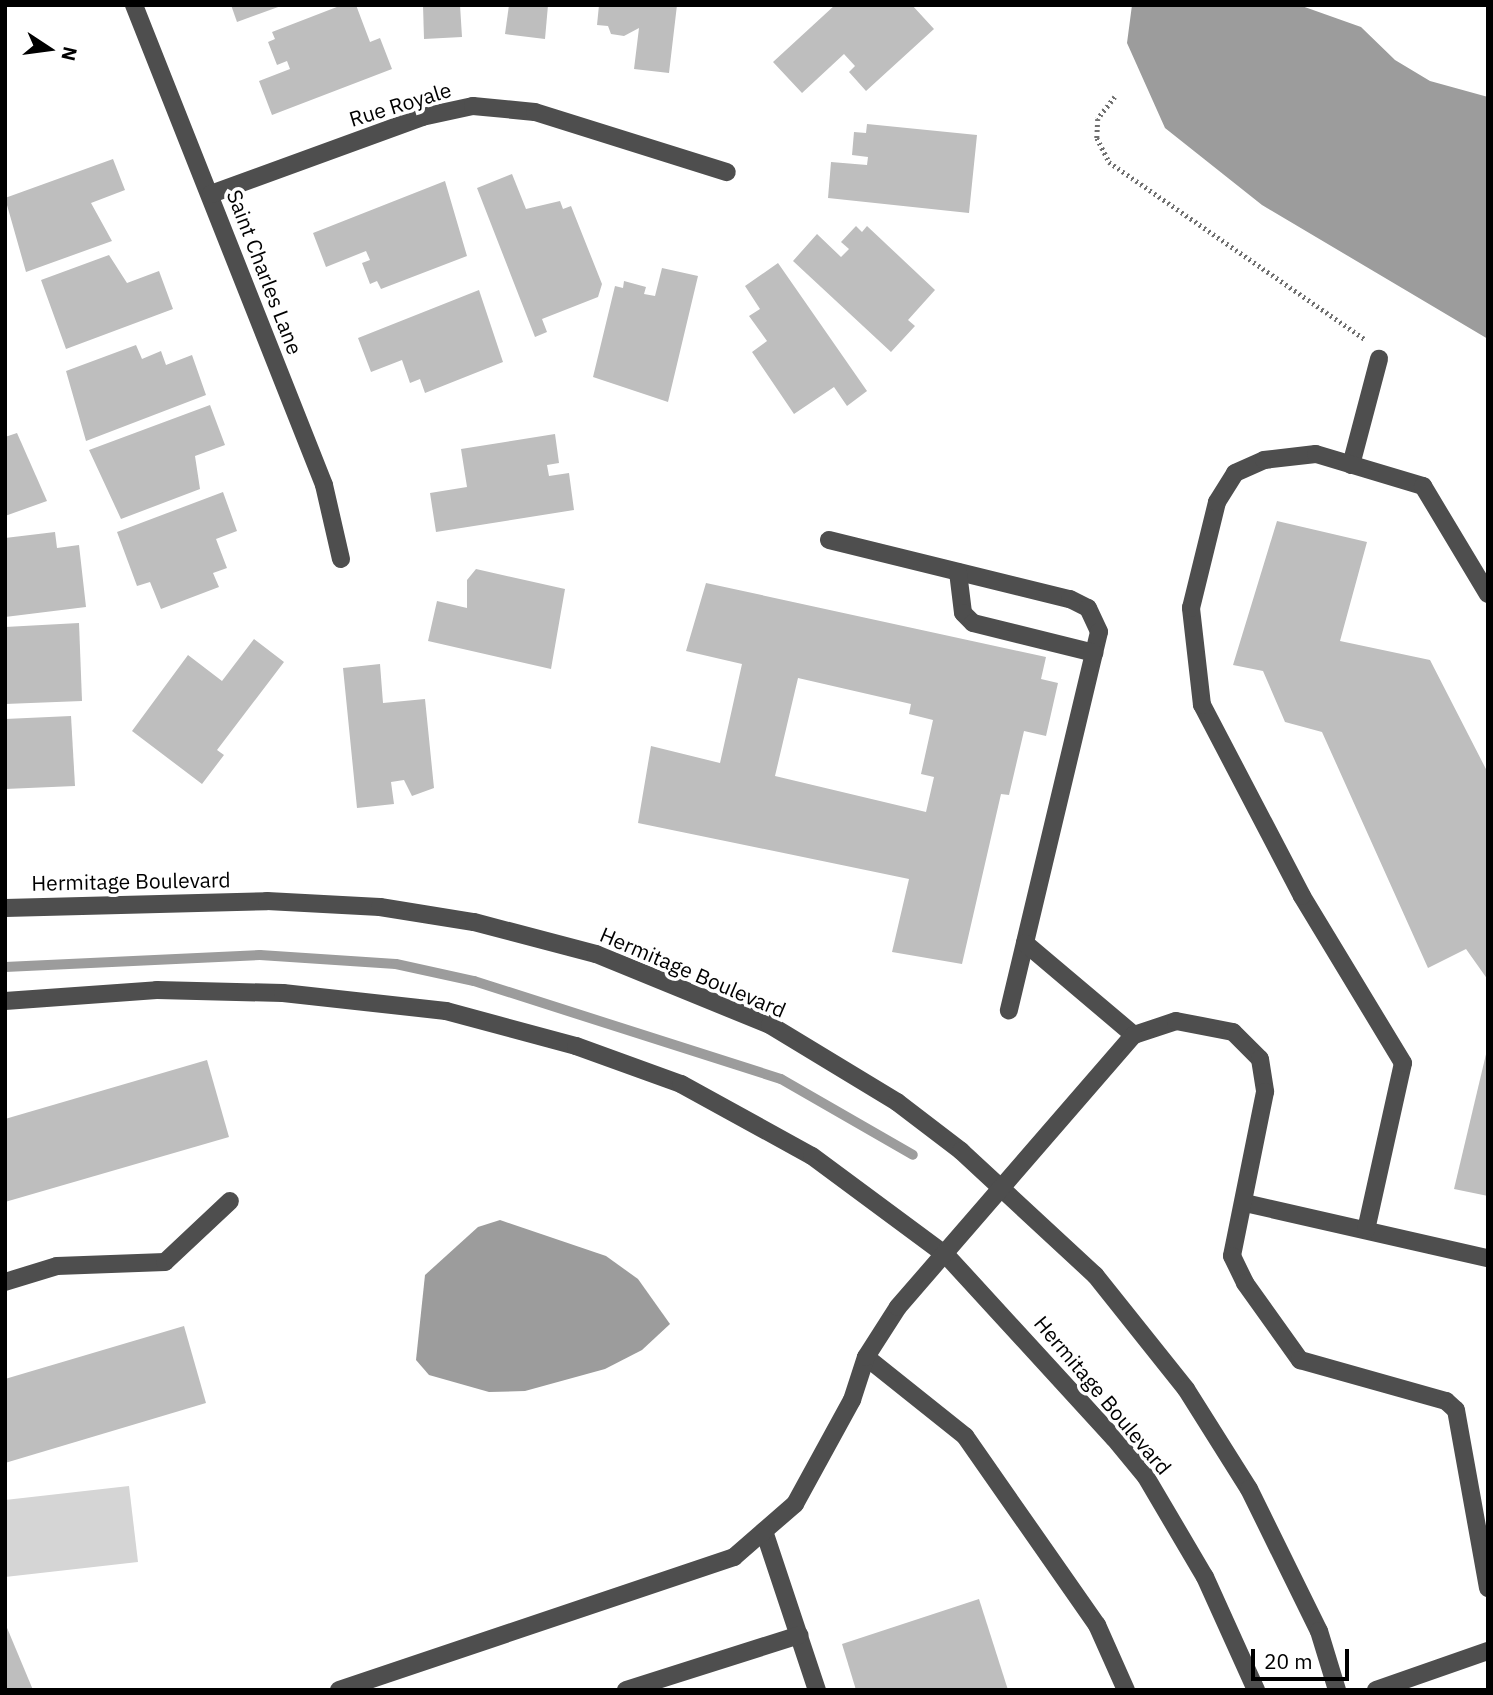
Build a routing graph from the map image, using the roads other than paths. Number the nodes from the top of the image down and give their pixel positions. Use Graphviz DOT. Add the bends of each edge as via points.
graph roads {
  1 [pos="134,5"];
  2 [pos="727,172"];
  3 [pos="211,194"];
  4 [pos="1379,359"];
  5 [pos="1351,465"];
  6 [pos="830,540"];
  7 [pos="341,559"];
  8 [pos="958,572"];
  9 [pos="1488,594"];
  10 [pos="1094,653"];
  11 [pos="5,908"];
  12 [pos="1025,943"];
  13 [pos="5,1001"];
  14 [pos="1009,1010"];
  15 [pos="1134,1035"];
  16 [pos="1003,1188"];
  17 [pos="230,1201"];
  18 [pos="1245,1203"];
  19 [pos="1366,1230"];
  20 [pos="947,1256"];
  21 [pos="1488,1258"];
  22 [pos="5,1282"];
  23 [pos="866,1357"];
  24 [pos="764,1531"];
  25 [pos="1488,1588"];
  26 [pos="799,1635"];
  27 [pos="1488,1651"];
  28 [pos="340,1690"];
  29 [pos="626,1690"];
  30 [pos="817,1690"];
  31 [pos="1126,1690"];
  32 [pos="1255,1690"];
  33 [pos="1337,1690"];
  34 [pos="1376,1690"];
  1 -- 3 [label="street, Saint Charles Lane"];
  2 -- 3 [label="street, Rue Royale" via="535,112 472,106 422,117"];
  3 -- 7 [label="street, Saint Charles Lane" via="324,485"];
  4 -- 5 [label="street"];
  5 -- 9 [label="street" via="1423,486"];
  5 -- 19 [label="street" via="1316,454 1264,460 1235,472 1217,502 1191,608 1202,705 1302,896 1404,1063"];
  6 -- 8 [label="street"];
  8 -- 10 [label="street" via="963,613 973,622"];
  8 -- 10 [label="street" via="1088,608 1099,632"];
  10 -- 12 [label="street"];
  11 -- 16 [label="street, Hermitage Boulevard" via="254,901 380,907 596,954 769,1025 897,1102"];
  12 -- 14 [label="street"];
  12 -- 15 [label="street"];
  13 -- 20 [label="street, Hermitage Boulevard" via="157,990 361,997 576,1046 681,1084 812,1156"];
  15 -- 16 [label="street"];
  15 -- 18 [label="street" via="1176,1021 1213,1026 1233,1032 1260,1059 1265,1093"];
  16 -- 20 [label="street"];
  16 -- 33 [label="street, Hermitage Boulevard" via="1095,1275 1186,1389 1249,1489 1318,1631"];
  17 -- 22 [label="street" via="166,1262 57,1266"];
  18 -- 19 [label="street"];
  18 -- 25 [label="street" via="1233,1256 1282,1342 1300,1360 1446,1401 1456,1410"];
  19 -- 21 [label="street"];
  20 -- 23 [label="street" via="898,1307"];
  20 -- 32 [label="street, Hermitage Boulevard" via="1049,1361 1146,1477 1205,1577"];
  23 -- 24 [label="street" via="852,1400 795,1504"];
  23 -- 31 [label="street" via="965,1436 1097,1625"];
  24 -- 26 [label="street"];
  24 -- 28 [label="street" via="734,1557"];
  26 -- 29 [label="street"];
  26 -- 30 [label="street"];
  27 -- 34 [label="street"];
}
